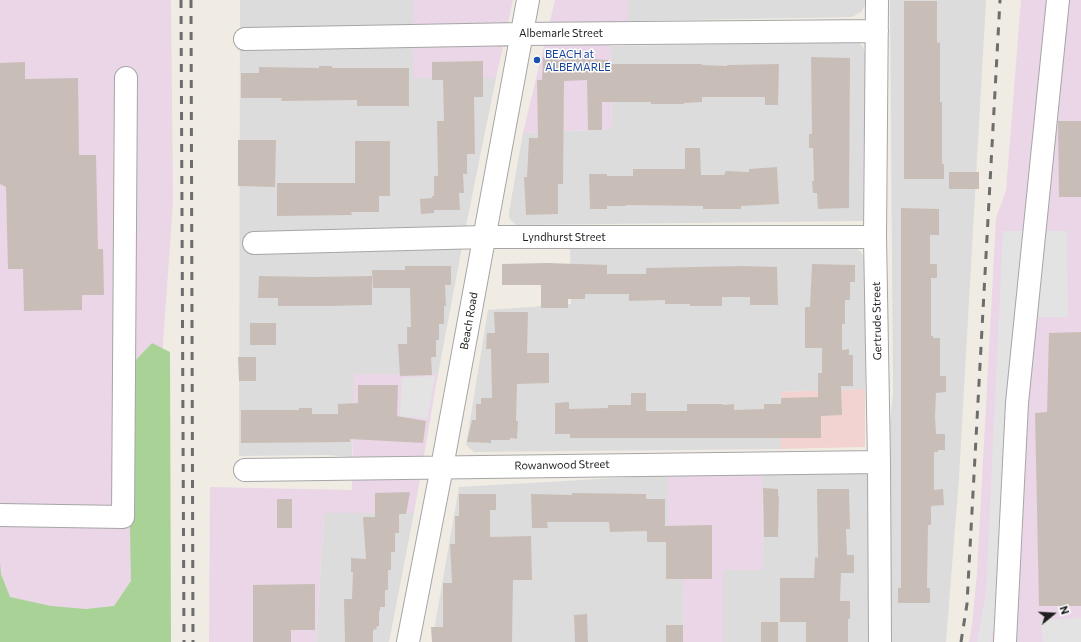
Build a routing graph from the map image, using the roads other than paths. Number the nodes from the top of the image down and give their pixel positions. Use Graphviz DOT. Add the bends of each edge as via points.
graph roads {
  1 [pos="528,0"];
  2 [pos="877,0"];
  3 [pos="1058,0"];
  4 [pos="877,32"];
  5 [pos="521,34"];
  6 [pos="245,39"];
  7 [pos="126,78"];
  8 [pos="484,237"];
  9 [pos="875,237"];
  10 [pos="254,243"];
  11 [pos="879,462"];
  12 [pos="442,467"];
  13 [pos="245,470"];
  14 [pos="0,515"];
  15 [pos="408,642"];
  16 [pos="880,642"];
  17 [pos="1005,642"];
  1 -- 5 [label="street, Beach Road"];
  2 -- 4 [label="street, Gertrude Street"];
  3 -- 17 [label="street" via="1017,403"];
  4 -- 5 [label="street, Albemarle Street"];
  4 -- 9 [label="street, Gertrude Street"];
  5 -- 6 [label="street, Albemarle Street"];
  5 -- 8 [label="street, Beach Road"];
  7 -- 14 [label="street" via="123,517"];
  8 -- 9 [label="street, Lyndhurst Street"];
  8 -- 10 [label="street, Lyndhurst Street"];
  8 -- 12 [label="street, Beach Road"];
  9 -- 11 [label="street, Gertrude Street"];
  11 -- 12 [label="street, Rowanwood Street"];
  11 -- 16 [label="street, Gertrude Street"];
  12 -- 13 [label="street, Rowanwood Street"];
  12 -- 15 [label="street, Beach Road"];
}
